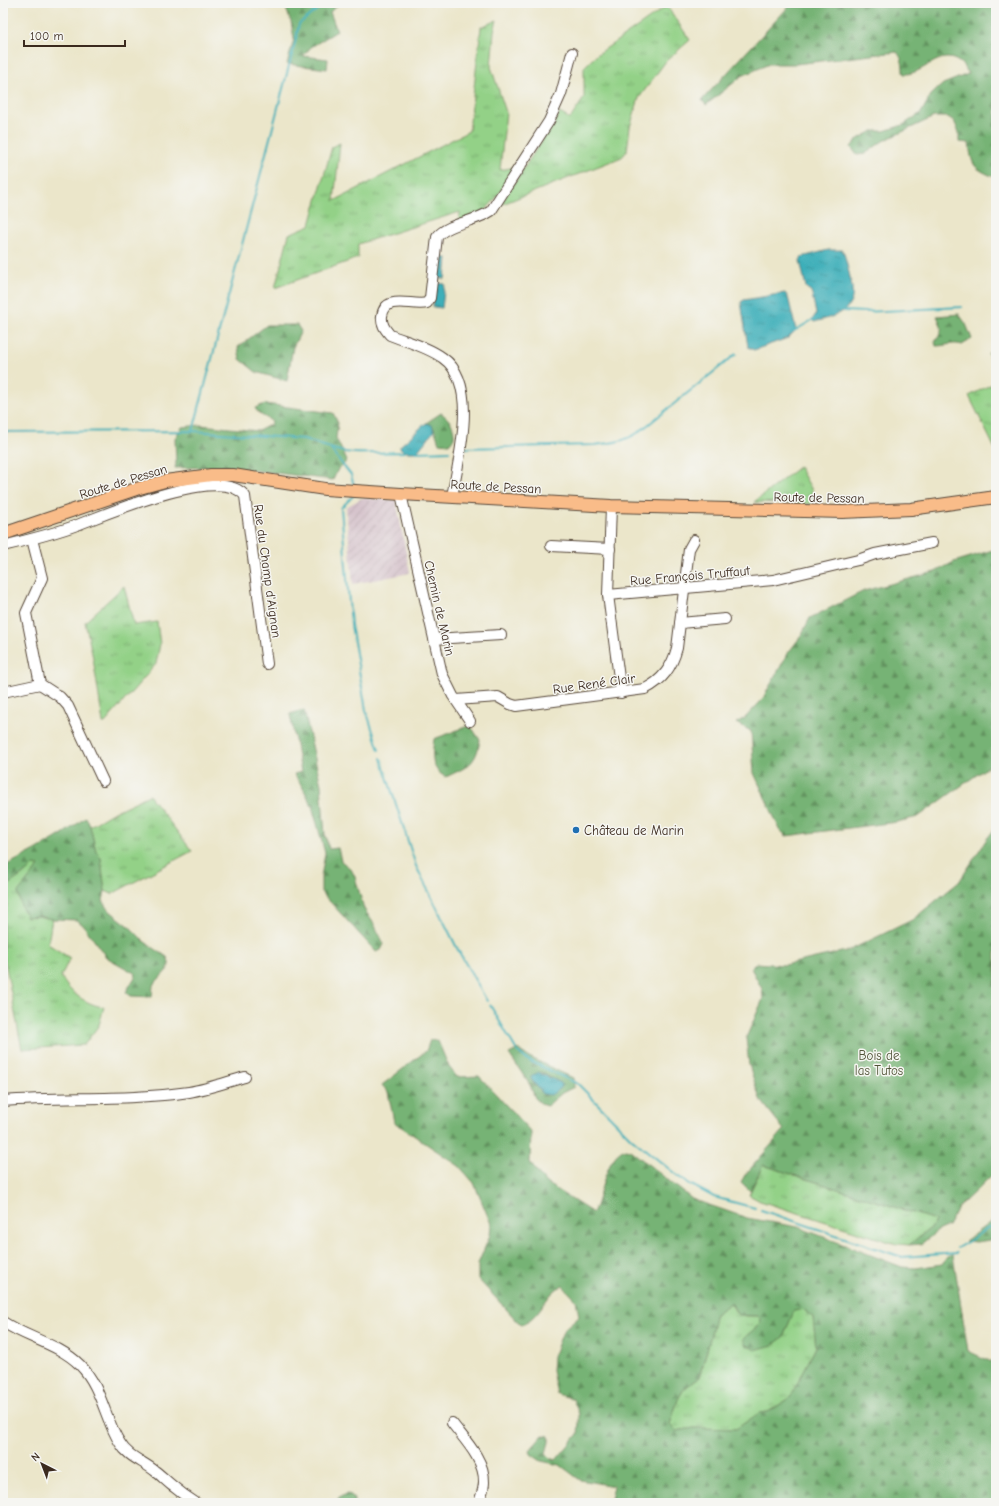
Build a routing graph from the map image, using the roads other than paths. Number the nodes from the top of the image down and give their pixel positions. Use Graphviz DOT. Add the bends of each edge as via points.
graph roads {
  1 [pos="572,53"];
  2 [pos="401,494"];
  3 [pos="996,496"];
  4 [pos="452,497"];
  5 [pos="611,506"];
  6 [pos="71,512"];
  7 [pos="76,526"];
  8 [pos="3,534"];
  9 [pos="32,539"];
  10 [pos="694,540"];
  11 [pos="932,543"];
  12 [pos="3,546"];
  13 [pos="551,546"];
  14 [pos="610,549"];
  15 [pos="684,589"];
  16 [pos="608,595"];
  17 [pos="725,619"];
  18 [pos="680,623"];
  19 [pos="501,635"];
  20 [pos="434,639"];
  21 [pos="267,664"];
  22 [pos="40,684"];
  23 [pos="3,692"];
  24 [pos="621,693"];
  25 [pos="456,700"];
  26 [pos="470,721"];
  27 [pos="103,781"];
  28 [pos="245,1076"];
  29 [pos="3,1101"];
  30 [pos="3,1322"];
  31 [pos="452,1423"];
  32 [pos="196,1503"];
  33 [pos="479,1503"];
  1 -- 4 [label="street" via="561,94 549,121 491,211 442,231 437,237 430,298 427,303 394,302 384,308 382,313 385,329 390,335 444,358 457,375 464,404 461,445"];
  2 -- 4 [label="main road, Route de Pessan"];
  2 -- 6 [label="main road, Route de Pessan" via="325,488 233,475 211,475 165,481"];
  2 -- 20 [label="street, Chemin de Marin"];
  3 -- 5 [label="main road, Route de Pessan" via="875,512"];
  4 -- 5 [label="main road, Route de Pessan"];
  5 -- 14 [label="street"];
  6 -- 7 [label="street"];
  6 -- 8 [label="main road, Route de Pessan"];
  7 -- 9 [label="street, Rue du Champ d'Aignan"];
  7 -- 21 [label="street, Rue du Champ d'Aignan" via="136,502 193,488 214,486 234,488 241,492 245,496"];
  9 -- 12 [label="street, Rue du Champ d'Aignan"];
  9 -- 22 [label="street" via="42,578 26,613"];
  10 -- 15 [label="street, Rue René Clair" via="688,549"];
  11 -- 15 [label="street, Rue François Truffaut" via="875,554 774,580"];
  13 -- 14 [label="street"];
  14 -- 16 [label="street"];
  15 -- 16 [label="street, Rue François Truffaut"];
  15 -- 18 [label="street, Rue René Clair"];
  16 -- 24 [label="street"];
  17 -- 18 [label="street"];
  18 -- 24 [label="street, Rue René Clair" via="674,659 662,678 645,690"];
  19 -- 20 [label="street"];
  20 -- 25 [label="street, Chemin de Marin" via="442,674"];
  22 -- 23 [label="street"];
  22 -- 27 [label="street" via="60,697 68,706"];
  24 -- 25 [label="street, Rue René Clair" via="516,706 498,697"];
  25 -- 26 [label="street, Chemin de Marin"];
  28 -- 29 [label="street" via="189,1092 116,1099"];
  30 -- 32 [label="street" via="80,1364 98,1390 120,1445 129,1455 155,1470"];
  31 -- 33 [label="street" via="474,1453 484,1473"];
}
